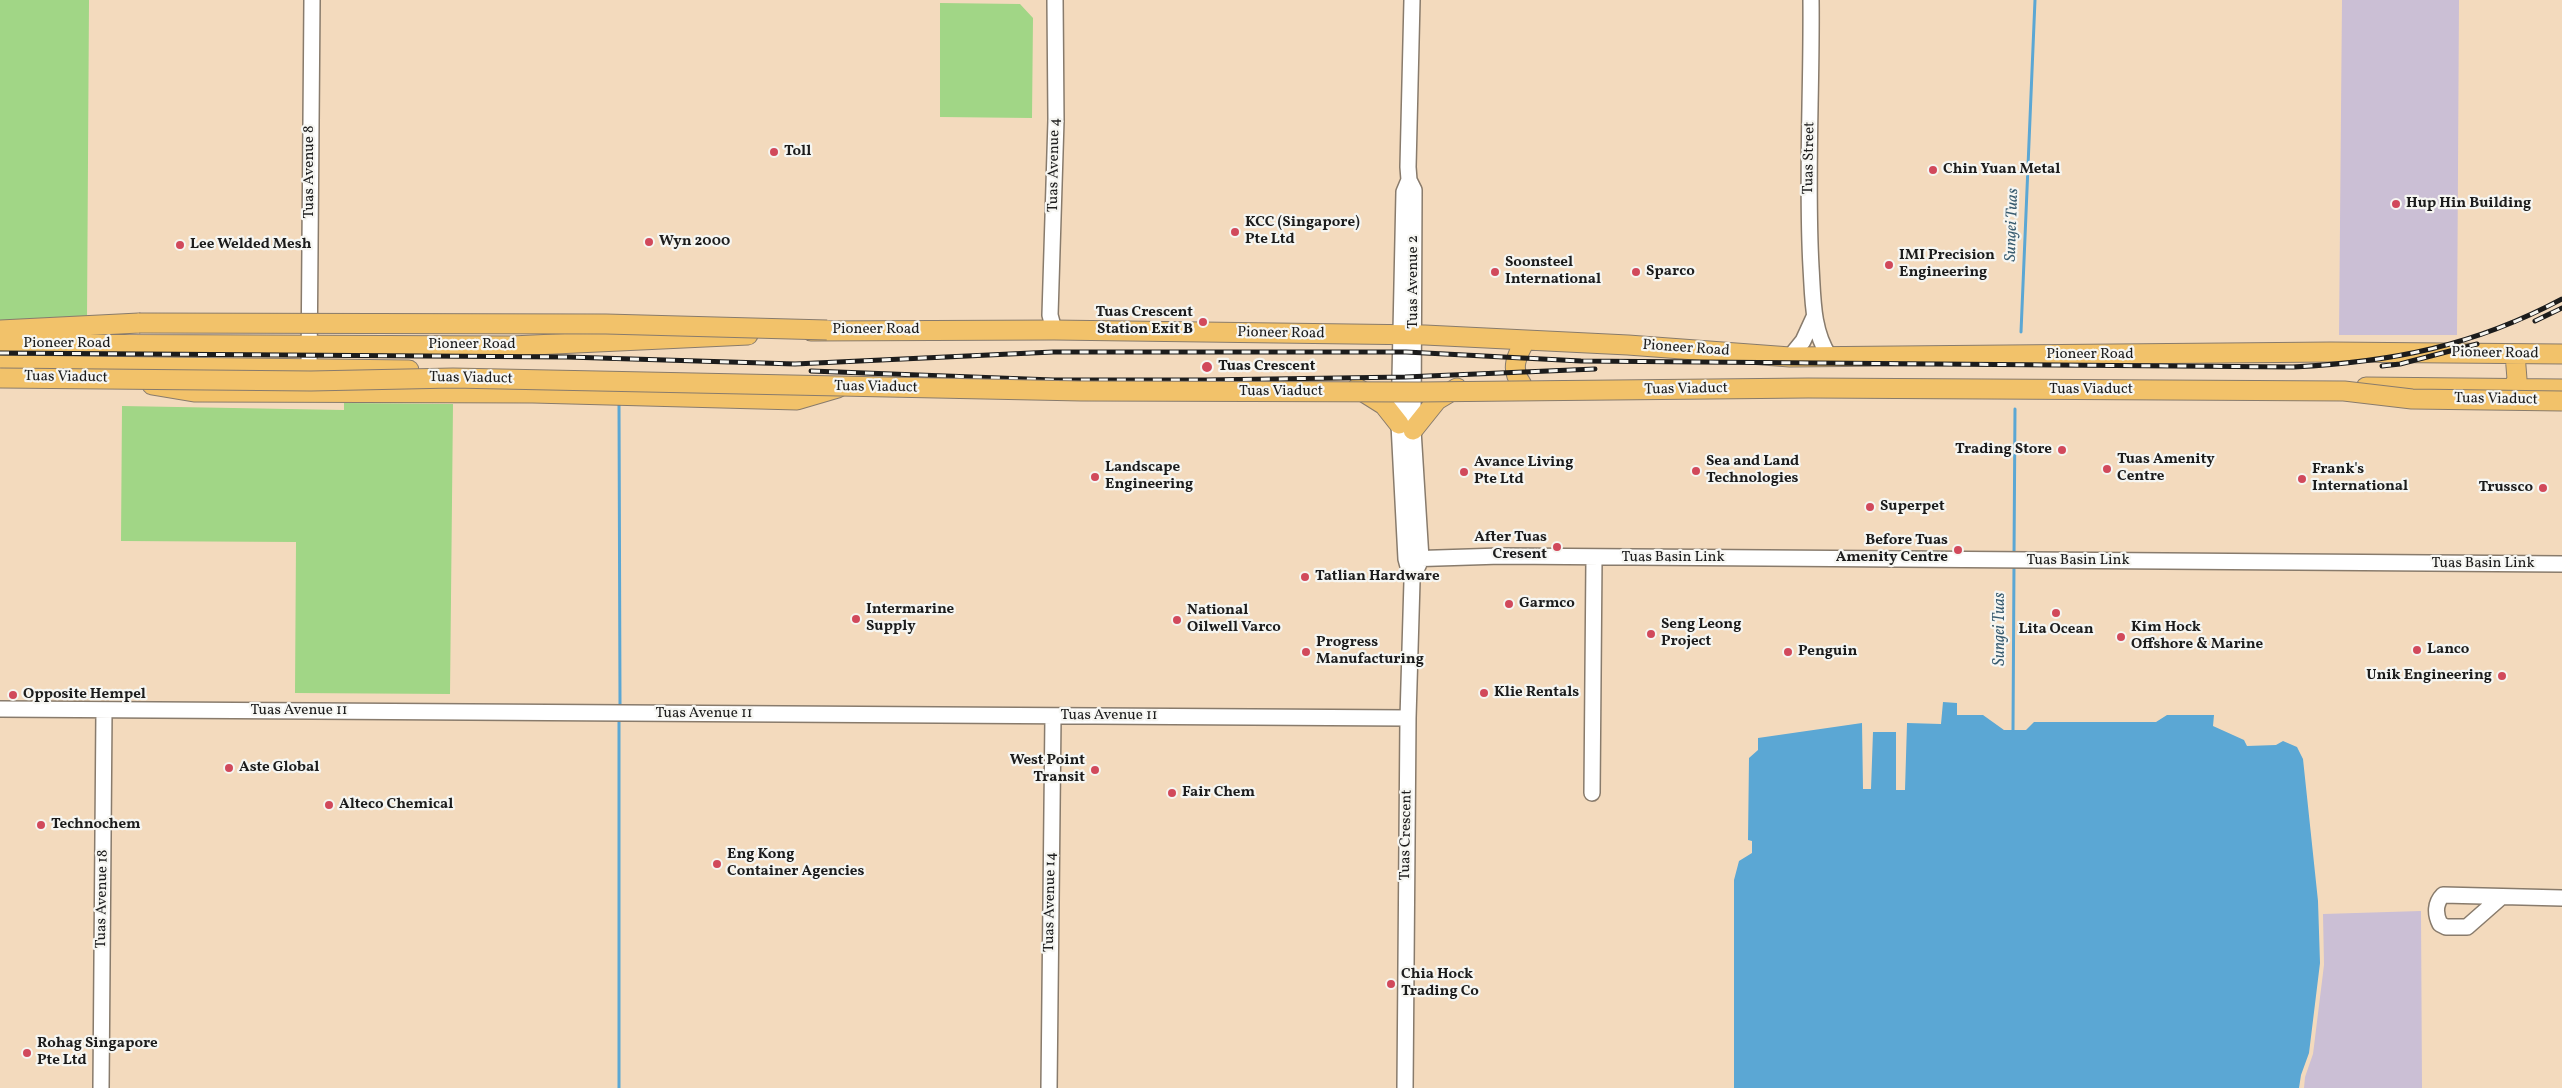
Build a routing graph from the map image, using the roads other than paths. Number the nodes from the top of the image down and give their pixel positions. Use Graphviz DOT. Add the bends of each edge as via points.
graph roads {
  1 [pos="305,0"];
  2 [pos="312,0"];
  3 [pos="1055,0"];
  4 [pos="1412,0"];
  5 [pos="1811,0"];
  6 [pos="311,65"];
  7 [pos="1814,315"];
  8 [pos="0,330"];
  9 [pos="827,330"];
  10 [pos="1054,330"];
  11 [pos="1407,336"];
  12 [pos="1525,341"];
  13 [pos="0,344"];
  14 [pos="309,345"];
  15 [pos="2516,354"];
  16 [pos="2562,354"];
  17 [pos="1829,356"];
  18 [pos="1790,357"];
  19 [pos="0,365"];
  20 [pos="58,365"];
  21 [pos="309,370"];
  22 [pos="0,378"];
  23 [pos="1521,384"];
  24 [pos="1407,385"];
  25 [pos="1462,385"];
  26 [pos="1355,386"];
  27 [pos="841,387"];
  28 [pos="2513,389"];
  29 [pos="2562,389"];
  30 [pos="2562,401"];
  31 [pos="1406,427"];
  32 [pos="1594,558"];
  33 [pos="1413,559"];
  34 [pos="2562,564"];
  35 [pos="0,709"];
  36 [pos="104,710"];
  37 [pos="1053,716"];
  38 [pos="1408,718"];
  39 [pos="1592,793"];
  40 [pos="2500,898"];
  41 [pos="2562,898"];
  42 [pos="102,1088"];
  43 [pos="1049,1088"];
  44 [pos="1405,1088"];
  1 -- 6 [label="street, Tuas Avenue 8" via="307,55"];
  2 -- 6 [label="street, Tuas Avenue 8"];
  3 -- 10 [label="street, Tuas Avenue 4" via="1056,120 1050,315"];
  4 -- 11 [label="street, Tuas Avenue 2" via="1409,180 1404,192"];
  5 -- 7 [label="street, Tuas Street" via="1809,226"];
  6 -- 14 [label="street, Tuas Avenue 8"];
  7 -- 17 [label="street, Tuas Street" via="1819,338"];
  7 -- 18 [label="street, Tuas Street" via="1803,341"];
  8 -- 9 [label="main road, bridge" via="139,323 606,324"];
  9 -- 10 [label="main road, Pioneer Road"];
  9 -- 14 [label="main road, Pioneer Road" via="512,346"];
  10 -- 11 [label="main road, Pioneer Road"];
  11 -- 12 [label="main road, Pioneer Road"];
  11 -- 24 [label="street, Tuas Crescent"];
  12 -- 18 [label="main road, Pioneer Road"];
  12 -- 23 [label="main road" via="1515,364 1515,374"];
  13 -- 14 [label="main road, Pioneer Road"];
  14 -- 21 [label="street, Tuas Avenue 8"];
  15 -- 16 [label="main road, Pioneer Road"];
  15 -- 17 [label="main road, Pioneer Road" via="2331,352"];
  15 -- 28 [label="main road" via="2517,379"];
  17 -- 18 [label="main road, Pioneer Road"];
  19 -- 20 [label="main road, Pioneer Road"];
  20 -- 21 [label="main road, Pioneer Road"];
  20 -- 27 [label="main road" via="110,378 194,392 533,393 797,400"];
  21 -- 26 [label="main road, Pioneer Road" via="821,378 1117,387"];
  22 -- 27 [label="main road, Tuas Viaduct, bridge" via="311,381 453,378"];
  23 -- 25 [label="main road, Pioneer Road"];
  23 -- 28 [label="main road, Pioneer Road" via="1807,381"];
  24 -- 25 [label="main road, Pioneer Road"];
  24 -- 26 [label="main road, Pioneer Road"];
  24 -- 31 [label="street, Tuas Crescent"];
  25 -- 31 [label="main road" via="1437,400"];
  26 -- 31 [label="main road" via="1384,405"];
  27 -- 30 [label="main road, Tuas Viaduct, bridge" via="1388,392 1808,388 2344,391 2412,399"];
  28 -- 29 [label="main road, Pioneer Road"];
  31 -- 33 [label="street, Tuas Crescent"];
  32 -- 33 [label="street, Tuas Basin Link" via="1480,556"];
  32 -- 34 [label="street, Tuas Basin Link"];
  32 -- 39 [label="street"];
  33 -- 38 [label="street, Tuas Crescent"];
  35 -- 36 [label="street, Tuas Avenue 11"];
  36 -- 37 [label="street, Tuas Avenue 11"];
  36 -- 42 [label="street, Tuas Avenue 18"];
  37 -- 38 [label="street, Tuas Avenue 11"];
  37 -- 43 [label="street, Tuas Avenue 14"];
  38 -- 44 [label="street, Tuas Crescent"];
  40 -- 41 [label="street"];
}
